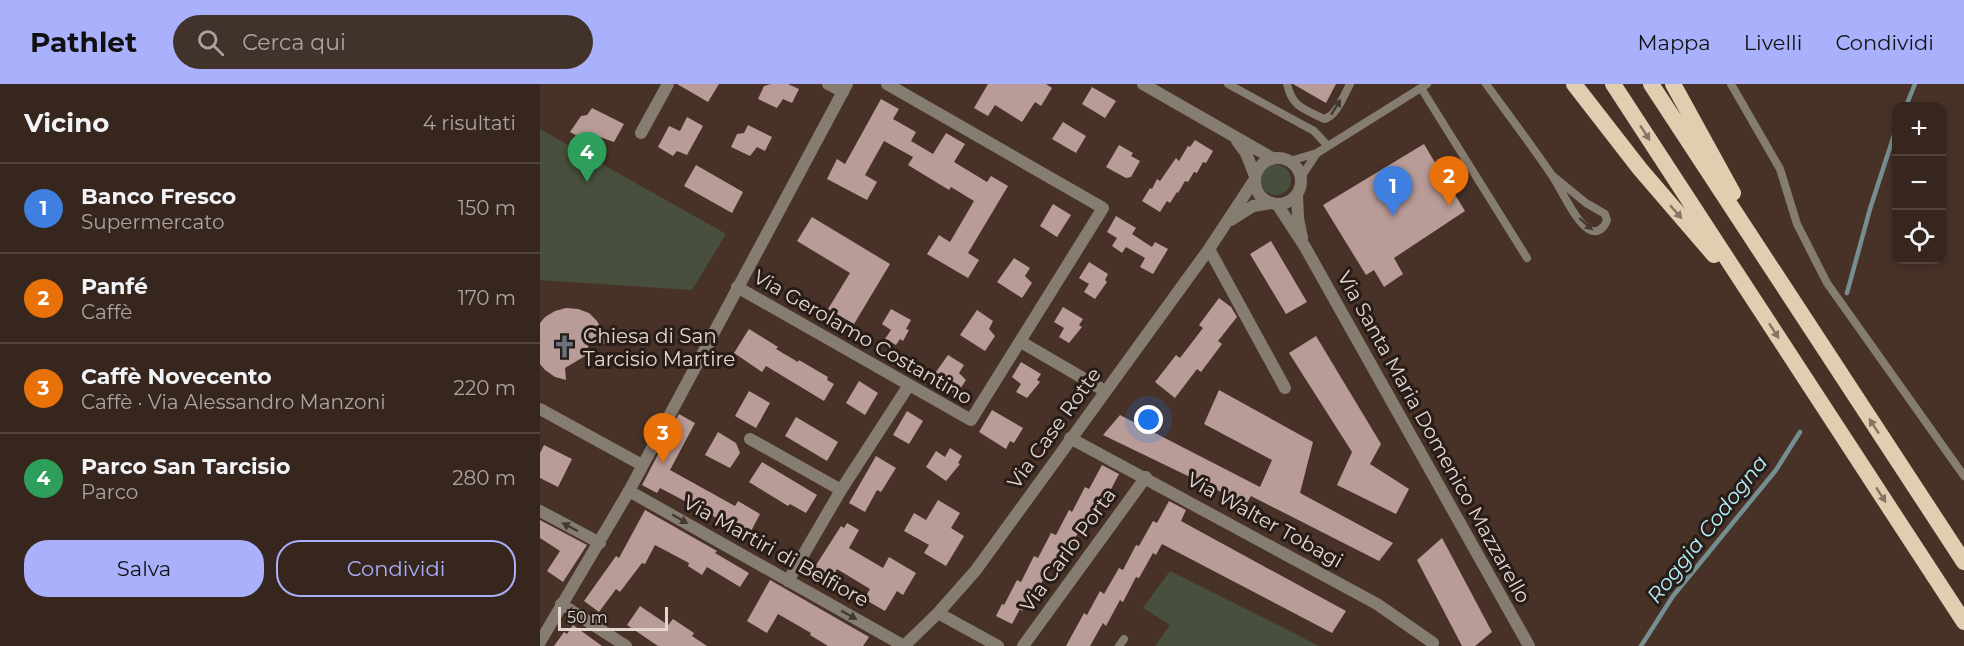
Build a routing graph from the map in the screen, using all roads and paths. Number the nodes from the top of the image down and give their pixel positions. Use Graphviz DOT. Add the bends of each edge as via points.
graph roads {
  1 [pos="668,84"];
  2 [pos="828,84"];
  3 [pos="888,84"];
  4 [pos="1143,84"];
  5 [pos="1228,84"];
  6 [pos="1350,84"];
  7 [pos="1486,84"];
  8 [pos="1574,84"];
  9 [pos="1613,84"];
  10 [pos="1651,84"];
  11 [pos="1673,84"];
  12 [pos="1731,84"];
  13 [pos="1289,85"];
  14 [pos="1424,86"];
  15 [pos="845,88"];
  16 [pos="642,132"];
  17 [pos="1227,133"];
  18 [pos="1328,146"];
  19 [pos="1317,153"];
  20 [pos="1272,158"];
  21 [pos="1290,161"];
  22 [pos="1553,176"];
  23 [pos="1255,177"];
  24 [pos="1300,177"];
  25 [pos="1297,194"];
  26 [pos="1274,203"];
  27 [pos="1225,225"];
  28 [pos="1305,248"];
  29 [pos="1209,249"];
  30 [pos="1527,258"];
  31 [pos="737,287"];
  32 [pos="1785,289"];
  33 [pos="1758,306"];
  34 [pos="1021,342"];
  35 [pos="909,385"];
  36 [pos="1285,388"];
  37 [pos="1105,391"];
  38 [pos="540,409"];
  39 [pos="1070,438"];
  40 [pos="750,439"];
  41 [pos="642,465"];
  42 [pos="1964,476"];
  43 [pos="1146,477"];
  44 [pos="841,490"];
  45 [pos="629,491"];
  46 [pos="540,511"];
  47 [pos="600,543"];
  48 [pos="1964,562"];
  49 [pos="788,581"];
  50 [pos="561,604"];
  51 [pos="938,613"];
  52 [pos="1964,622"];
  53 [pos="540,642"];
  54 [pos="626,646"];
  55 [pos="904,646"];
  56 [pos="998,646"];
  57 [pos="1023,646"];
  58 [pos="1431,646"];
  59 [pos="1528,646"];
  1 -- 16 [label="street"];
  2 -- 15 [label="street"];
  3 -- 34 [label="street" via="1102,208"];
  4 -- 17 [label="street"];
  5 -- 18 [label="lane" via="1314,131"];
  13 -- 6 [label="lane, one-way" via="1293,102 1328,119"];
  7 -- 22 [label="lane"];
  8 -- 33 [label="highway, one-way" via="1640,169"];
  9 -- 33 [label="highway, one-way"];
  10 -- 32 [label="highway"];
  11 -- 32 [label="highway"];
  12 -- 42 [label="lane" via="1780,169 1797,224 1827,283"];
  14 -- 18 [label="lane"];
  14 -- 30 [label="lane"];
  15 -- 31 [label="street"];
  17 -- 20 [label="street"];
  17 -- 23 [label="street" via="1243,149"];
  18 -- 19 [label="lane"];
  19 -- 21 [label="lane"];
  19 -- 24 [label="lane"];
  20 -- 21 [label="street"];
  20 -- 23 [label="street" via="1261,165"];
  21 -- 24 [label="street"];
  22 -- 22 [label="lane, one-way" via="1582,223 1588,229 1602,229 1607,220 1605,214"];
  23 -- 26 [label="street" via="1259,194"];
  23 -- 27 [label="street, Via Case Rotte"];
  24 -- 25 [label="street"];
  25 -- 26 [label="street" via="1289,201"];
  25 -- 28 [label="street, Via Santa Maria Domenico Mazzarello"];
  26 -- 27 [label="street, Via Case Rotte" via="1253,206"];
  26 -- 28 [label="street, Via Santa Maria Domenico Mazzarello"];
  27 -- 29 [label="street, Via Case Rotte"];
  28 -- 59 [label="street, Via Santa Maria Domenico Mazzarello"];
  29 -- 36 [label="street"];
  29 -- 37 [label="street, Via Case Rotte"];
  31 -- 35 [label="street, Via Gerolamo Costantino"];
  31 -- 41 [label="street"];
  48 -- 32 [label="highway, one-way"];
  33 -- 52 [label="highway, one-way"];
  34 -- 35 [label="street, Via Gerolamo Costantino" via="970,420"];
  34 -- 37 [label="street"];
  35 -- 44 [label="street"];
  37 -- 39 [label="street, Via Case Rotte"];
  38 -- 41 [label="street"];
  39 -- 43 [label="street, Via Walter Tobagi"];
  39 -- 51 [label="street, Via Case Rotte" via="975,570"];
  40 -- 44 [label="street"];
  41 -- 45 [label="street"];
  43 -- 57 [label="street, Via Carlo Porta"];
  43 -- 58 [label="street, Via Walter Tobagi" via="1377,604"];
  44 -- 49 [label="street"];
  45 -- 47 [label="street"];
  45 -- 49 [label="street, Via Martiri di Belfiore, one-way"];
  47 -- 46 [label="street, one-way"];
  47 -- 50 [label="street"];
  49 -- 55 [label="street, Via Martiri di Belfiore, one-way"];
  50 -- 53 [label="street"];
  50 -- 54 [label="street"];
  51 -- 55 [label="street, Via Case Rotte"];
  51 -- 56 [label="street"];
}
